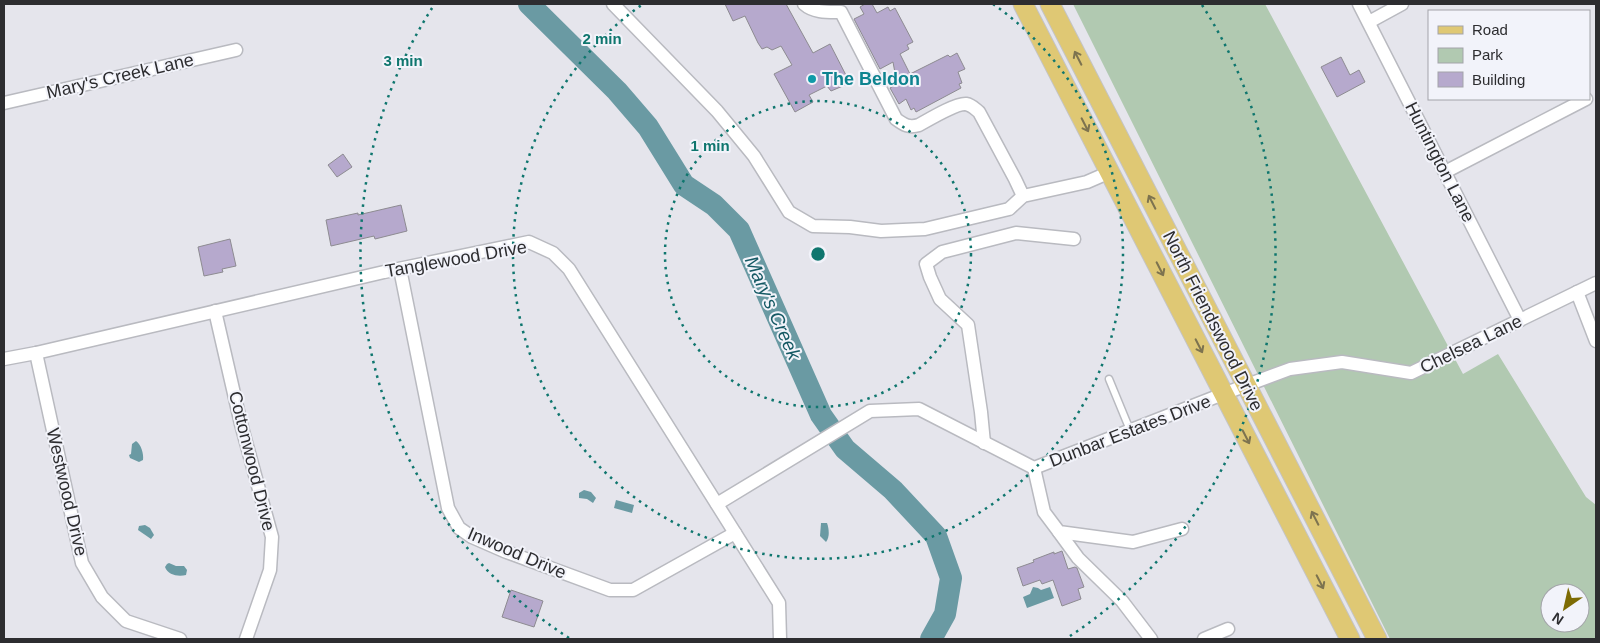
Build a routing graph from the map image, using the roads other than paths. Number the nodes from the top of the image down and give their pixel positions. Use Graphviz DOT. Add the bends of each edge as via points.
graph roads {
  1 [pos="614,4"];
  2 [pos="804,4"];
  3 [pos="1023,4"];
  4 [pos="1050,4"];
  5 [pos="1359,4"];
  6 [pos="1402,4"];
  7 [pos="1369,22"];
  8 [pos="236,50"];
  9 [pos="1583,100"];
  10 [pos="4,103"];
  11 [pos="1110,172"];
  12 [pos="1445,172"];
  13 [pos="1023,196"];
  14 [pos="1074,239"];
  15 [pos="400,269"];
  16 [pos="1596,283"];
  17 [pos="1577,292"];
  18 [pos="215,311"];
  19 [pos="1520,320"];
  20 [pos="1596,342"];
  21 [pos="36,353"];
  22 [pos="4,359"];
  23 [pos="1109,379"];
  24 [pos="1246,386"];
  25 [pos="1223,394"];
  26 [pos="1130,430"];
  27 [pos="984,443"];
  28 [pos="1034,468"];
  29 [pos="717,504"];
  30 [pos="1182,529"];
  31 [pos="1059,532"];
  32 [pos="735,533"];
  33 [pos="1228,629"];
  34 [pos="180,639"];
  35 [pos="246,639"];
  36 [pos="780,639"];
  37 [pos="1151,639"];
  38 [pos="1204,639"];
  39 [pos="1350,639"];
  40 [pos="1377,639"];
  1 -- 13 [label="street" via="717,111 754,156 789,212 813,226 881,231 925,229 1009,209"];
  2 -- 13 [label="street" via="820,11 841,12 896,119 903,125 912,127 958,105 966,104 979,112"];
  3 -- 11 [label="main road, North Friendswood Drive, one-way"];
  24 -- 4 [label="main road, North Friendswood Drive, one-way"];
  5 -- 7 [label="street, Huntington Lane"];
  6 -- 7 [label="street"];
  7 -- 12 [label="street, Huntington Lane"];
  8 -- 10 [label="street, Mary's Creek Lane"];
  9 -- 12 [label="street"];
  11 -- 13 [label="street" via="1087,182"];
  11 -- 25 [label="main road, North Friendswood Drive, one-way"];
  12 -- 19 [label="street, Huntington Lane"];
  14 -- 27 [label="street" via="1016,233 942,252 926,264 940,299 968,325"];
  15 -- 18 [label="street, Tanglewood Drive"];
  15 -- 29 [label="street, Tanglewood Drive" via="529,242 553,253 569,269"];
  15 -- 32 [label="street, Inwood Drive" via="448,508 459,528 504,551 610,590 633,590"];
  16 -- 17 [label="street, Chelsea Lane"];
  17 -- 19 [label="street, Chelsea Lane"];
  17 -- 20 [label="street"];
  18 -- 21 [label="street, Tanglewood Drive"];
  18 -- 35 [label="street, Cottonwood Drive" via="272,538 270,570"];
  19 -- 24 [label="street, Chelsea Lane" via="1411,374 1342,362 1290,370"];
  21 -- 22 [label="street, Tanglewood Drive"];
  21 -- 34 [label="street, Westwood Drive" via="82,563 102,597 126,621"];
  23 -- 26 [label="lane"];
  24 -- 25 [label="street, Chelsea Lane"];
  40 -- 24 [label="main road, North Friendswood Drive, one-way"];
  25 -- 26 [label="street, Dunbar Estates Drive"];
  25 -- 39 [label="main road, North Friendswood Drive, one-way"];
  26 -- 28 [label="street, Dunbar Estates Drive"];
  27 -- 28 [label="street, Dunbar Estates Drive"];
  27 -- 29 [label="street, Dunbar Estates Drive" via="919,410 870,411"];
  28 -- 31 [label="street" via="1044,512"];
  29 -- 32 [label="street, Tanglewood Drive"];
  30 -- 31 [label="street" via="1133,542"];
  31 -- 37 [label="street" via="1078,558 1122,601"];
  32 -- 36 [label="street, Tanglewood Drive" via="779,603"];
  33 -- 38 [label="street"];
}
